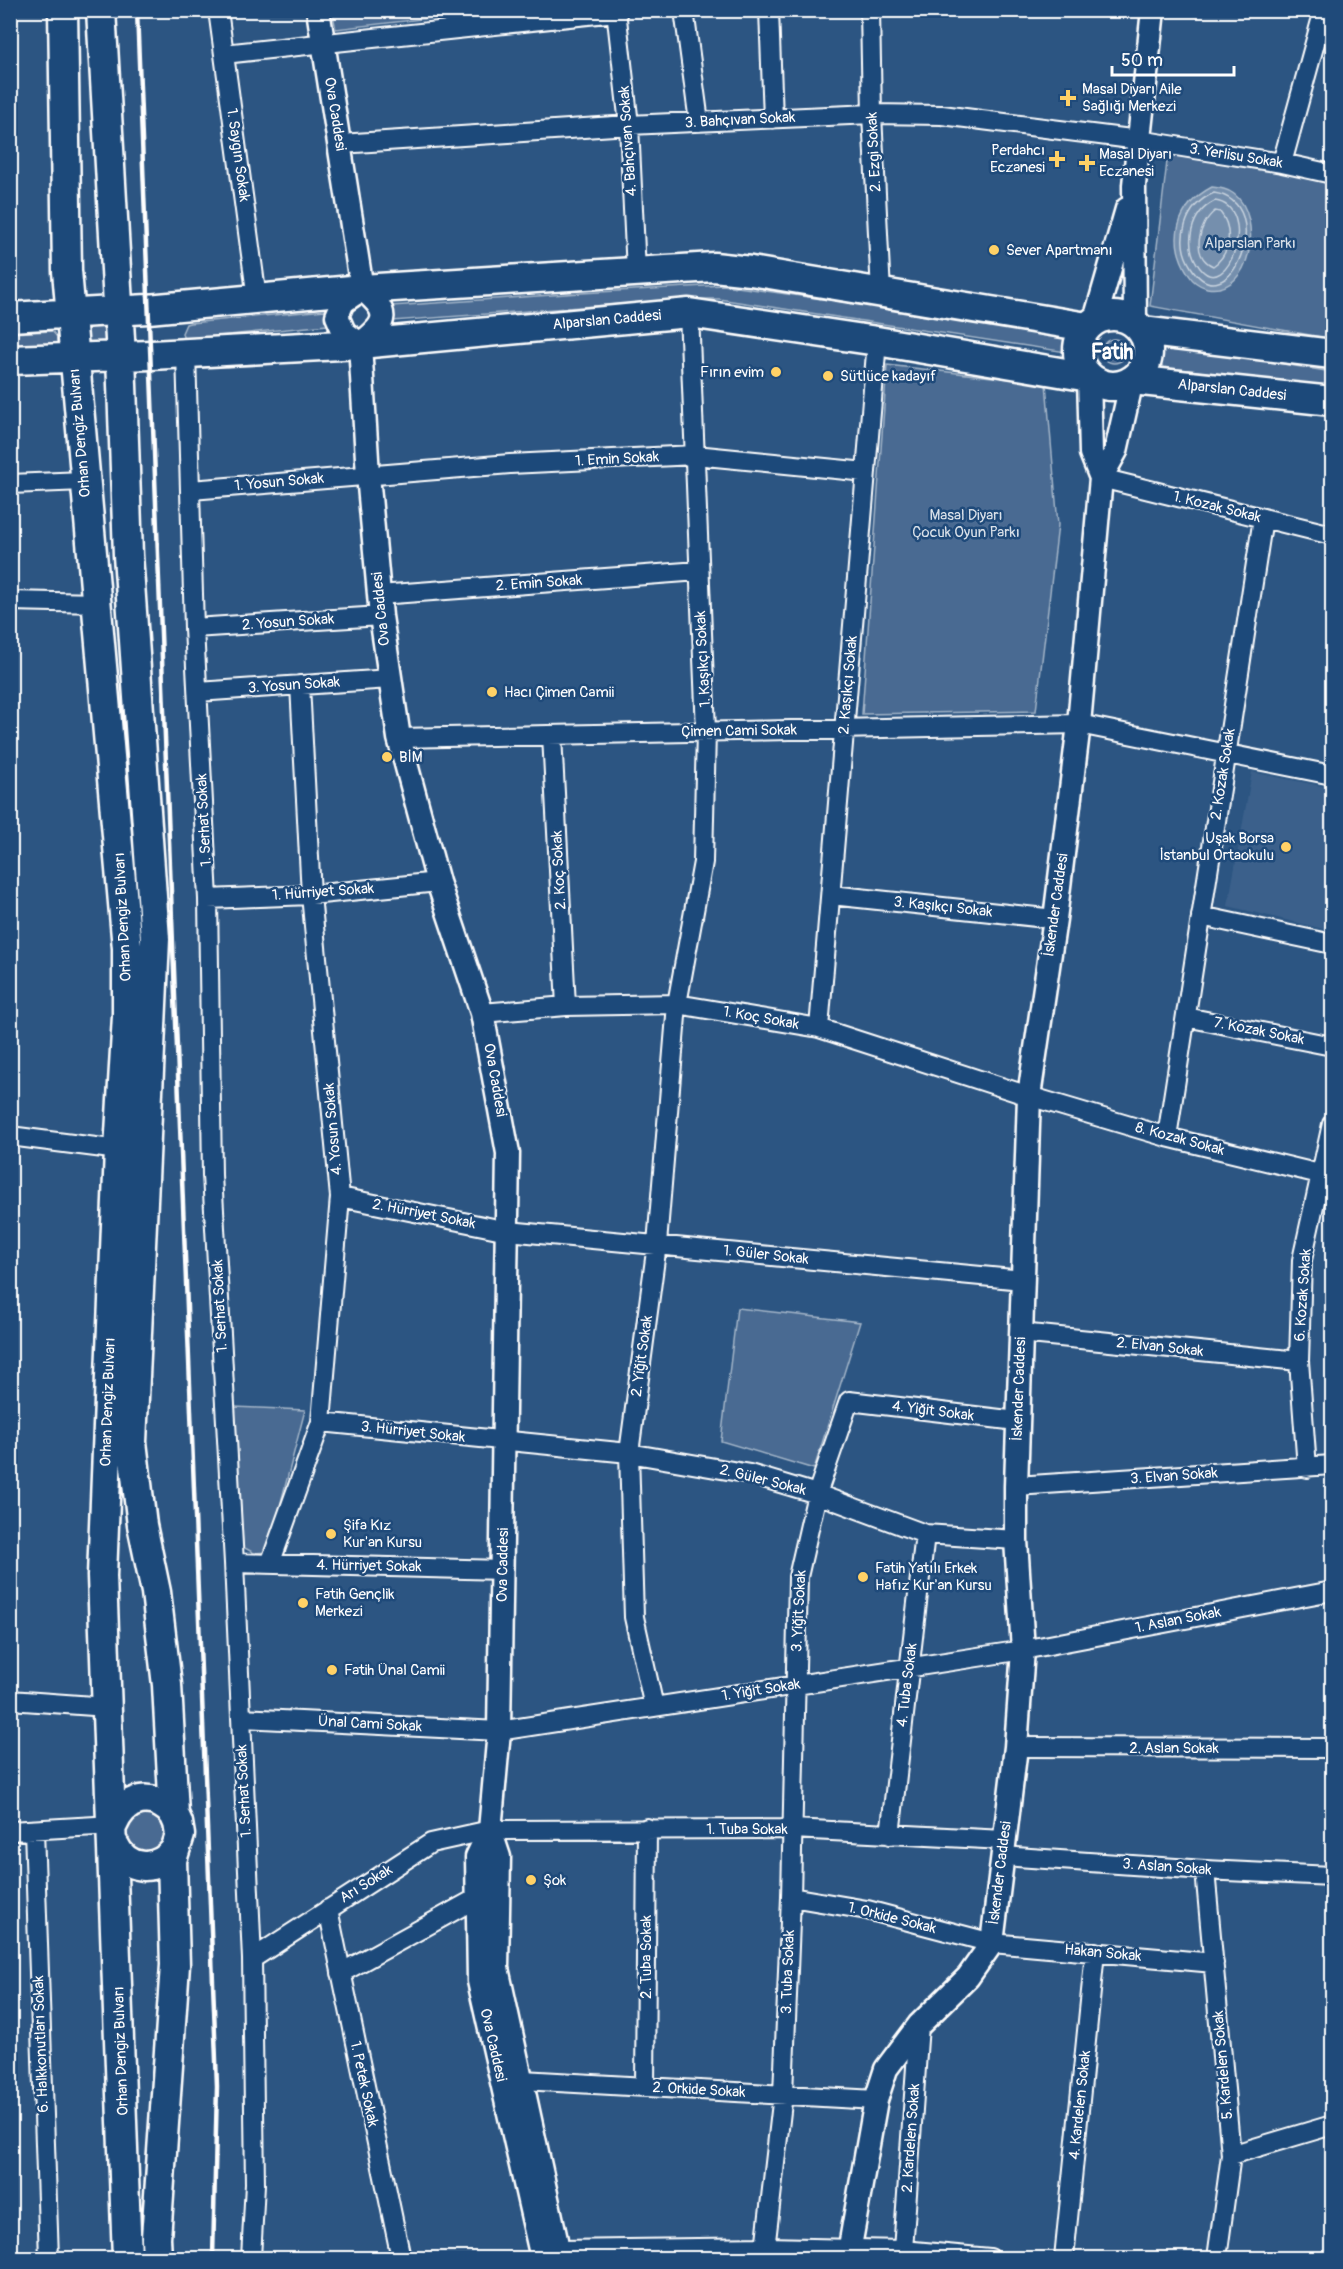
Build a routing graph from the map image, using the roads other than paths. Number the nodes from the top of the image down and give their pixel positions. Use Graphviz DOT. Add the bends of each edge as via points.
graph roads {
  1 [pos="63,10"];
  2 [pos="101,10"];
  3 [pos="218,10"];
  4 [pos="318,10"];
  5 [pos="684,10"];
  6 [pos="769,10"];
  7 [pos="870,10"];
  8 [pos="1153,10"];
  9 [pos="1323,10"];
  10 [pos="616,11"];
  11 [pos="324,42"];
  12 [pos="224,54"];
  13 [pos="872,114"];
  14 [pos="773,119"];
  15 [pos="699,122"];
  16 [pos="629,125"];
  17 [pos="1138,140"];
  18 [pos="340,144"];
  19 [pos="1281,163"];
  20 [pos="1332,174"];
  21 [pos="1134,185"];
  22 [pos="636,272"];
  23 [pos="362,289"];
  24 [pos="881,293"];
  25 [pos="257,299"];
  26 [pos="119,311"];
  27 [pos="689,313"];
  28 [pos="70,314"];
  29 [pos="10,317"];
  30 [pos="1091,323"];
  31 [pos="1139,327"];
  32 [pos="877,341"];
  33 [pos="360,344"];
  34 [pos="186,353"];
  35 [pos="1332,354"];
  36 [pos="121,356"];
  37 [pos="74,358"];
  38 [pos="10,360"];
  39 [pos="1089,377"];
  40 [pos="1132,380"];
  41 [pos="1332,401"];
  42 [pos="695,455"];
  43 [pos="866,472"];
  44 [pos="368,475"];
  45 [pos="1101,478"];
  46 [pos="84,481"];
  47 [pos="10,484"];
  48 [pos="190,490"];
  49 [pos="1263,518"];
  50 [pos="1332,535"];
  51 [pos="699,571"];
  52 [pos="10,601"];
  53 [pos="97,603"];
  54 [pos="380,605"];
  55 [pos="194,628"];
  56 [pos="390,679"];
  57 [pos="300,685"];
  58 [pos="198,692"];
  59 [pos="1079,724"];
  60 [pos="845,729"];
  61 [pos="706,731"];
  62 [pos="552,735"];
  63 [pos="399,738"];
  64 [pos="1227,754"];
  65 [pos="1332,775"];
  66 [pos="438,882"];
  67 [pos="311,895"];
  68 [pos="831,896"];
  69 [pos="208,899"];
  70 [pos="1201,916"];
  71 [pos="1055,919"];
  72 [pos="1332,944"];
  73 [pos="678,1004"];
  74 [pos="566,1006"];
  75 [pos="483,1013"];
  76 [pos="1185,1017"];
  77 [pos="819,1028"];
  78 [pos="1332,1046"];
  79 [pos="1029,1096"];
  80 [pos="1332,1124"];
  81 [pos="10,1136"];
  82 [pos="1167,1137"];
  83 [pos="119,1150"];
  84 [pos="1327,1176"];
  85 [pos="340,1197"];
  86 [pos="508,1231"];
  87 [pos="657,1244"];
  88 [pos="1023,1280"];
  89 [pos="1020,1333"];
  90 [pos="1299,1361"];
  91 [pos="849,1401"];
  92 [pos="1017,1421"];
  93 [pos="321,1422"];
  94 [pos="504,1442"];
  95 [pos="629,1453"];
  96 [pos="1332,1465"];
  97 [pos="1306,1468"];
  98 [pos="1016,1486"];
  99 [pos="816,1494"];
  100 [pos="925,1534"];
  101 [pos="1016,1540"];
  102 [pos="234,1563"];
  103 [pos="270,1564"];
  104 [pos="503,1570"];
  105 [pos="1332,1591"];
  106 [pos="1023,1650"];
  107 [pos="909,1667"];
  108 [pos="796,1685"];
  109 [pos="10,1700"];
  110 [pos="107,1707"];
  111 [pos="654,1707"];
  112 [pos="241,1718"];
  113 [pos="499,1731"];
  114 [pos="1016,1747"];
  115 [pos="1332,1748"];
  116 [pos="174,1814"];
  117 [pos="647,1828"];
  118 [pos="793,1829"];
  119 [pos="33,1830"];
  120 [pos="490,1830"];
  121 [pos="10,1831"];
  122 [pos="113,1834"];
  123 [pos="890,1835"];
  124 [pos="1003,1848"];
  125 [pos="175,1850"];
  126 [pos="1205,1870"];
  127 [pos="1332,1876"];
  128 [pos="791,1897"];
  129 [pos="477,1898"];
  130 [pos="328,1909"];
  131 [pos="992,1943"];
  132 [pos="1095,1952"];
  133 [pos="252,1959"];
  134 [pos="1215,1963"];
  135 [pos="341,1973"];
  136 [pos="919,2025"];
  137 [pos="522,2080"];
  138 [pos="645,2087"];
  139 [pos="783,2094"];
  140 [pos="876,2100"];
  141 [pos="1332,2125"];
  142 [pos="1231,2156"];
  143 [pos="903,2250"];
  144 [pos="765,2253"];
  145 [pos="849,2254"];
  146 [pos="550,2255"];
  147 [pos="979,2258"];
  148 [pos="49,2259"];
  149 [pos="127,2259"];
  150 [pos="157,2259"];
  151 [pos="251,2259"];
  152 [pos="401,2259"];
  153 [pos="1064,2259"];
  154 [pos="1217,2259"];
  1 -- 28 [label="main road, Orhan Dengiz Bulvarı"];
  2 -- 26 [label="main road, Orhan Dengiz Bulvarı"];
  3 -- 12 [label="street, 1. Saygın Sokak"];
  4 -- 11 [label="street, Ova Caddesi"];
  5 -- 15 [label="street"];
  6 -- 14 [label="street"];
  7 -- 13 [label="street, 2. Ezgi Sokak"];
  8 -- 17 [label="street"];
  9 -- 19 [label="street"];
  10 -- 11 [label="street"];
  10 -- 16 [label="street, 4. Bahçıvan Sokak"];
  11 -- 12 [label="street"];
  11 -- 18 [label="street, Ova Caddesi"];
  12 -- 25 [label="street, 1. Saygın Sokak"];
  13 -- 14 [label="street, 3. Bahçıvan Sokak"];
  13 -- 17 [label="street, 3. Bahçıvan Sokak" via="942,115"];
  13 -- 24 [label="street, 2. Ezgi Sokak"];
  14 -- 15 [label="street, 3. Bahçıvan Sokak"];
  15 -- 16 [label="street, 3. Bahçıvan Sokak"];
  16 -- 18 [label="street, 3. Bahçıvan Sokak"];
  16 -- 22 [label="street, 4. Bahçıvan Sokak"];
  17 -- 19 [label="street, 3. Yerlisu Sokak"];
  17 -- 21 [label="street"];
  18 -- 23 [label="street, Ova Caddesi"];
  19 -- 20 [label="street, 3. Yerlisu Sokak"];
  21 -- 30 [label="street"];
  21 -- 31 [label="street"];
  22 -- 23 [label="main road"];
  22 -- 24 [label="main road" via="714,267"];
  23 -- 25 [label="main road"];
  23 -- 33 [label="street" via="377,302 383,315 378,330"];
  23 -- 33 [label="street" via="343,302 337,316 344,332"];
  24 -- 30 [label="main road"];
  25 -- 26 [label="main road"];
  26 -- 28 [label="main road"];
  26 -- 36 [label="main road, Orhan Dengiz Bulvarı"];
  27 -- 32 [label="main road, Alparslan Caddesi"];
  27 -- 33 [label="main road, Alparslan Caddesi"];
  27 -- 42 [label="street, 1. Kaşıkçı Sokak"];
  28 -- 29 [label="main road"];
  28 -- 37 [label="main road, Orhan Dengiz Bulvarı"];
  30 -- 31 [label="main road" via="1116,316"];
  30 -- 39 [label="main road" via="1078,345 1078,357"];
  31 -- 35 [label="main road"];
  31 -- 40 [label="main road" via="1148,351 1141,372"];
  32 -- 39 [label="main road, Alparslan Caddesi"];
  32 -- 43 [label="street, 2. Kaşıkçı Sokak"];
  33 -- 34 [label="main road, Alparslan Caddesi"];
  33 -- 44 [label="street, Ova Caddesi"];
  34 -- 36 [label="main road, Alparslan Caddesi"];
  34 -- 48 [label="street, 1. Serhat Sokak"];
  36 -- 37 [label="main road, Alparslan Caddesi"];
  36 -- 116 [label="main road, Orhan Dengiz Bulvarı" via="128,555 155,939 132,1442 167,1685"];
  37 -- 38 [label="main road, Alparslan Caddesi"];
  37 -- 46 [label="main road, Orhan Dengiz Bulvarı"];
  39 -- 40 [label="main road, Alparslan Caddesi" via="1110,386"];
  39 -- 45 [label="street" via="1091,453"];
  40 -- 41 [label="main road, Alparslan Caddesi"];
  40 -- 45 [label="street" via="1116,451"];
  42 -- 43 [label="street, 1. Emin Sokak"];
  42 -- 44 [label="street, 1. Emin Sokak"];
  42 -- 51 [label="street, 1. Kaşıkçı Sokak"];
  43 -- 60 [label="street, 2. Kaşıkçı Sokak"];
  44 -- 48 [label="street, 1. Yosun Sokak"];
  44 -- 54 [label="street, Ova Caddesi"];
  45 -- 49 [label="street, 1. Kozak Sokak"];
  45 -- 59 [label="street, İskender Caddesi"];
  46 -- 47 [label="street"];
  46 -- 53 [label="main road, Orhan Dengiz Bulvarı"];
  48 -- 55 [label="street, 1. Serhat Sokak"];
  49 -- 50 [label="street, 1. Kozak Sokak"];
  49 -- 64 [label="street, 2. Kozak Sokak"];
  51 -- 54 [label="street, 2. Emin Sokak"];
  51 -- 61 [label="street, 1. Kaşıkçı Sokak"];
  52 -- 53 [label="street"];
  53 -- 83 [label="main road, Orhan Dengiz Bulvarı" via="127,948"];
  54 -- 55 [label="street, 2. Yosun Sokak"];
  54 -- 56 [label="street, Ova Caddesi"];
  55 -- 58 [label="street, 1. Serhat Sokak"];
  56 -- 57 [label="street, 3. Yosun Sokak"];
  56 -- 63 [label="street, Ova Caddesi"];
  57 -- 58 [label="street, 3. Yosun Sokak"];
  57 -- 67 [label="street, 4. Yosun Sokak"];
  58 -- 69 [label="street, 1. Serhat Sokak"];
  59 -- 60 [label="street, Çimen Cami Sokak"];
  59 -- 64 [label="street, Çimen Cami Sokak"];
  59 -- 71 [label="street, İskender Caddesi"];
  60 -- 61 [label="street, Çimen Cami Sokak"];
  60 -- 68 [label="street, 2. Kaşıkçı Sokak"];
  61 -- 62 [label="street, Çimen Cami Sokak"];
  61 -- 73 [label="street, 1. Kaşıkçı Sokak" via="703,862"];
  62 -- 63 [label="street, Çimen Cami Sokak"];
  62 -- 74 [label="street, 2. Koç Sokak"];
  63 -- 66 [label="street, Ova Caddesi"];
  64 -- 65 [label="street, Çimen Cami Sokak"];
  64 -- 70 [label="street, 2. Kozak Sokak"];
  66 -- 67 [label="street, 1. Hürriyet Sokak"];
  66 -- 75 [label="street, Ova Caddesi"];
  67 -- 69 [label="street, 1. Hürriyet Sokak"];
  67 -- 85 [label="street, 4. Yosun Sokak"];
  68 -- 71 [label="street, 3. Kaşıkçı Sokak"];
  68 -- 77 [label="street, 2. Kaşıkçı Sokak"];
  69 -- 102 [label="street, 1. Serhat Sokak" via="212,1175"];
  70 -- 72 [label="street"];
  70 -- 76 [label="street, 2. Kozak Sokak"];
  71 -- 79 [label="street, İskender Caddesi"];
  73 -- 74 [label="street, 1. Koç Sokak"];
  73 -- 77 [label="street, 1. Koç Sokak"];
  73 -- 87 [label="street, 2. Yiğit Sokak"];
  74 -- 75 [label="street, 1. Koç Sokak"];
  75 -- 86 [label="street, Ova Caddesi" via="508,1153"];
  76 -- 78 [label="street, 7. Kozak Sokak"];
  76 -- 82 [label="street, 2. Kozak Sokak"];
  77 -- 79 [label="street, 1. Koç Sokak"];
  79 -- 82 [label="street, 8. Kozak Sokak"];
  79 -- 88 [label="street, İskender Caddesi"];
  80 -- 84 [label="street, 6. Kozak Sokak"];
  81 -- 83 [label="street"];
  82 -- 84 [label="street, 8. Kozak Sokak"];
  83 -- 110 [label="main road, Orhan Dengiz Bulvarı" via="102,1576"];
  84 -- 90 [label="street, 6. Kozak Sokak" via="1302,1260"];
  85 -- 86 [label="street, 2. Hürriyet Sokak"];
  85 -- 93 [label="street, 4. Yosun Sokak"];
  86 -- 87 [label="street, 1. Güler Sokak"];
  86 -- 94 [label="street, Ova Caddesi"];
  87 -- 88 [label="street, 1. Güler Sokak"];
  87 -- 95 [label="street, 2. Yiğit Sokak"];
  88 -- 89 [label="street, İskender Caddesi"];
  89 -- 90 [label="street, 2. Elvan Sokak"];
  89 -- 92 [label="street, İskender Caddesi"];
  90 -- 97 [label="street, 6. Kozak Sokak"];
  91 -- 92 [label="street, 4. Yiğit Sokak"];
  91 -- 99 [label="street, 3. Yiğit Sokak"];
  92 -- 98 [label="street, İskender Caddesi"];
  93 -- 94 [label="street, 3. Hürriyet Sokak"];
  93 -- 103 [label="street, 4. Yosun Sokak"];
  94 -- 95 [label="street, 2. Güler Sokak"];
  94 -- 104 [label="street, Ova Caddesi"];
  95 -- 99 [label="street, 2. Güler Sokak" via="750,1474"];
  95 -- 111 [label="street, 2. Yiğit Sokak" via="634,1617"];
  96 -- 97 [label="street, 3. Elvan Sokak"];
  97 -- 98 [label="street, 3. Elvan Sokak"];
  98 -- 101 [label="street, İskender Caddesi"];
  99 -- 100 [label="street, 2. Güler Sokak"];
  99 -- 108 [label="street, 3. Yiğit Sokak" via="798,1577"];
  100 -- 101 [label="street, 2. Güler Sokak"];
  100 -- 107 [label="street, 4. Tuba Sokak"];
  101 -- 106 [label="street, İskender Caddesi"];
  102 -- 103 [label="street, 4. Hürriyet Sokak"];
  102 -- 112 [label="street, 1. Serhat Sokak"];
  103 -- 104 [label="street, 4. Hürriyet Sokak"];
  104 -- 113 [label="street, Ova Caddesi"];
  105 -- 106 [label="street, 1. Aslan Sokak"];
  106 -- 107 [label="street, 1. Yiğit Sokak"];
  106 -- 114 [label="street, İskender Caddesi"];
  107 -- 108 [label="street, 1. Yiğit Sokak"];
  107 -- 123 [label="street, 4. Tuba Sokak"];
  108 -- 111 [label="street, 1. Yiğit Sokak"];
  108 -- 118 [label="street, 3. Tuba Sokak"];
  109 -- 110 [label="street"];
  110 -- 122 [label="main road, Orhan Dengiz Bulvarı"];
  111 -- 113 [label="street, 1. Yiğit Sokak"];
  112 -- 113 [label="street, Ünal Cami Sokak"];
  112 -- 133 [label="street, 1. Serhat Sokak"];
  113 -- 120 [label="street, Ova Caddesi"];
  114 -- 115 [label="street, 2. Aslan Sokak"];
  114 -- 124 [label="street, İskender Caddesi"];
  116 -- 122 [label="main road" via="159,1802 140,1800 123,1808"];
  116 -- 125 [label="main road, Orhan Dengiz Bulvarı" via="180,1835"];
  117 -- 118 [label="street, 1. Tuba Sokak"];
  117 -- 120 [label="street, 1. Tuba Sokak"];
  117 -- 138 [label="street, 2. Tuba Sokak"];
  118 -- 123 [label="street, 1. Tuba Sokak"];
  118 -- 128 [label="street, 3. Tuba Sokak"];
  119 -- 121 [label="street"];
  119 -- 122 [label="street"];
  119 -- 148 [label="street, 6. Halkkonutları Sokak"];
  120 -- 129 [label="street, Ova Caddesi" via="477,1857"];
  120 -- 130 [label="street, Arı Sokak" via="431,1843"];
  120 -- 137 [label="street, Ova Caddesi" via="499,1857 497,1968"];
  122 -- 125 [label="main road" via="117,1851 128,1862 142,1867 164,1862"];
  122 -- 149 [label="main road, Orhan Dengiz Bulvarı"];
  123 -- 124 [label="street, 1. Tuba Sokak"];
  124 -- 126 [label="street, 3. Aslan Sokak"];
  124 -- 131 [label="street, İskender Caddesi"];
  125 -- 150 [label="main road, Orhan Dengiz Bulvarı" via="175,1965"];
  126 -- 127 [label="street, 3. Aslan Sokak"];
  126 -- 134 [label="street, 5. Kardelen Sokak"];
  128 -- 131 [label="street, 1. Orkide Sokak" via="867,1910"];
  128 -- 139 [label="street, 3. Tuba Sokak"];
  129 -- 135 [label="street"];
  129 -- 146 [label="street, Ova Caddesi" via="479,1981"];
  130 -- 133 [label="street, Arı Sokak"];
  130 -- 135 [label="street, 1. Petek Sokak"];
  131 -- 132 [label="street, Hakan Sokak"];
  131 -- 136 [label="street, İskender Caddesi" via="968,1977"];
  132 -- 134 [label="street, Hakan Sokak"];
  132 -- 153 [label="street, 4. Kardelen Sokak"];
  133 -- 151 [label="street, 1. Serhat Sokak" via="255,2184"];
  134 -- 142 [label="street, 5. Kardelen Sokak"];
  135 -- 152 [label="street, 1. Petek Sokak"];
  136 -- 140 [label="street, İskender Caddesi" via="885,2069"];
  136 -- 143 [label="street, 2. Kardelen Sokak"];
  137 -- 138 [label="street, 2. Orkide Sokak"];
  137 -- 146 [label="street, Ova Caddesi"];
  138 -- 139 [label="street, 2. Orkide Sokak"];
  139 -- 140 [label="street, 2. Orkide Sokak"];
  139 -- 144 [label="street, 3. Tuba Sokak"];
  140 -- 145 [label="street, İskender Caddesi"];
  141 -- 142 [label="street"];
  142 -- 154 [label="street, 5. Kardelen Sokak"];
  143 -- 145 [label="street"];
  143 -- 147 [label="street"];
  144 -- 145 [label="street"];
  144 -- 146 [label="street"];
}
